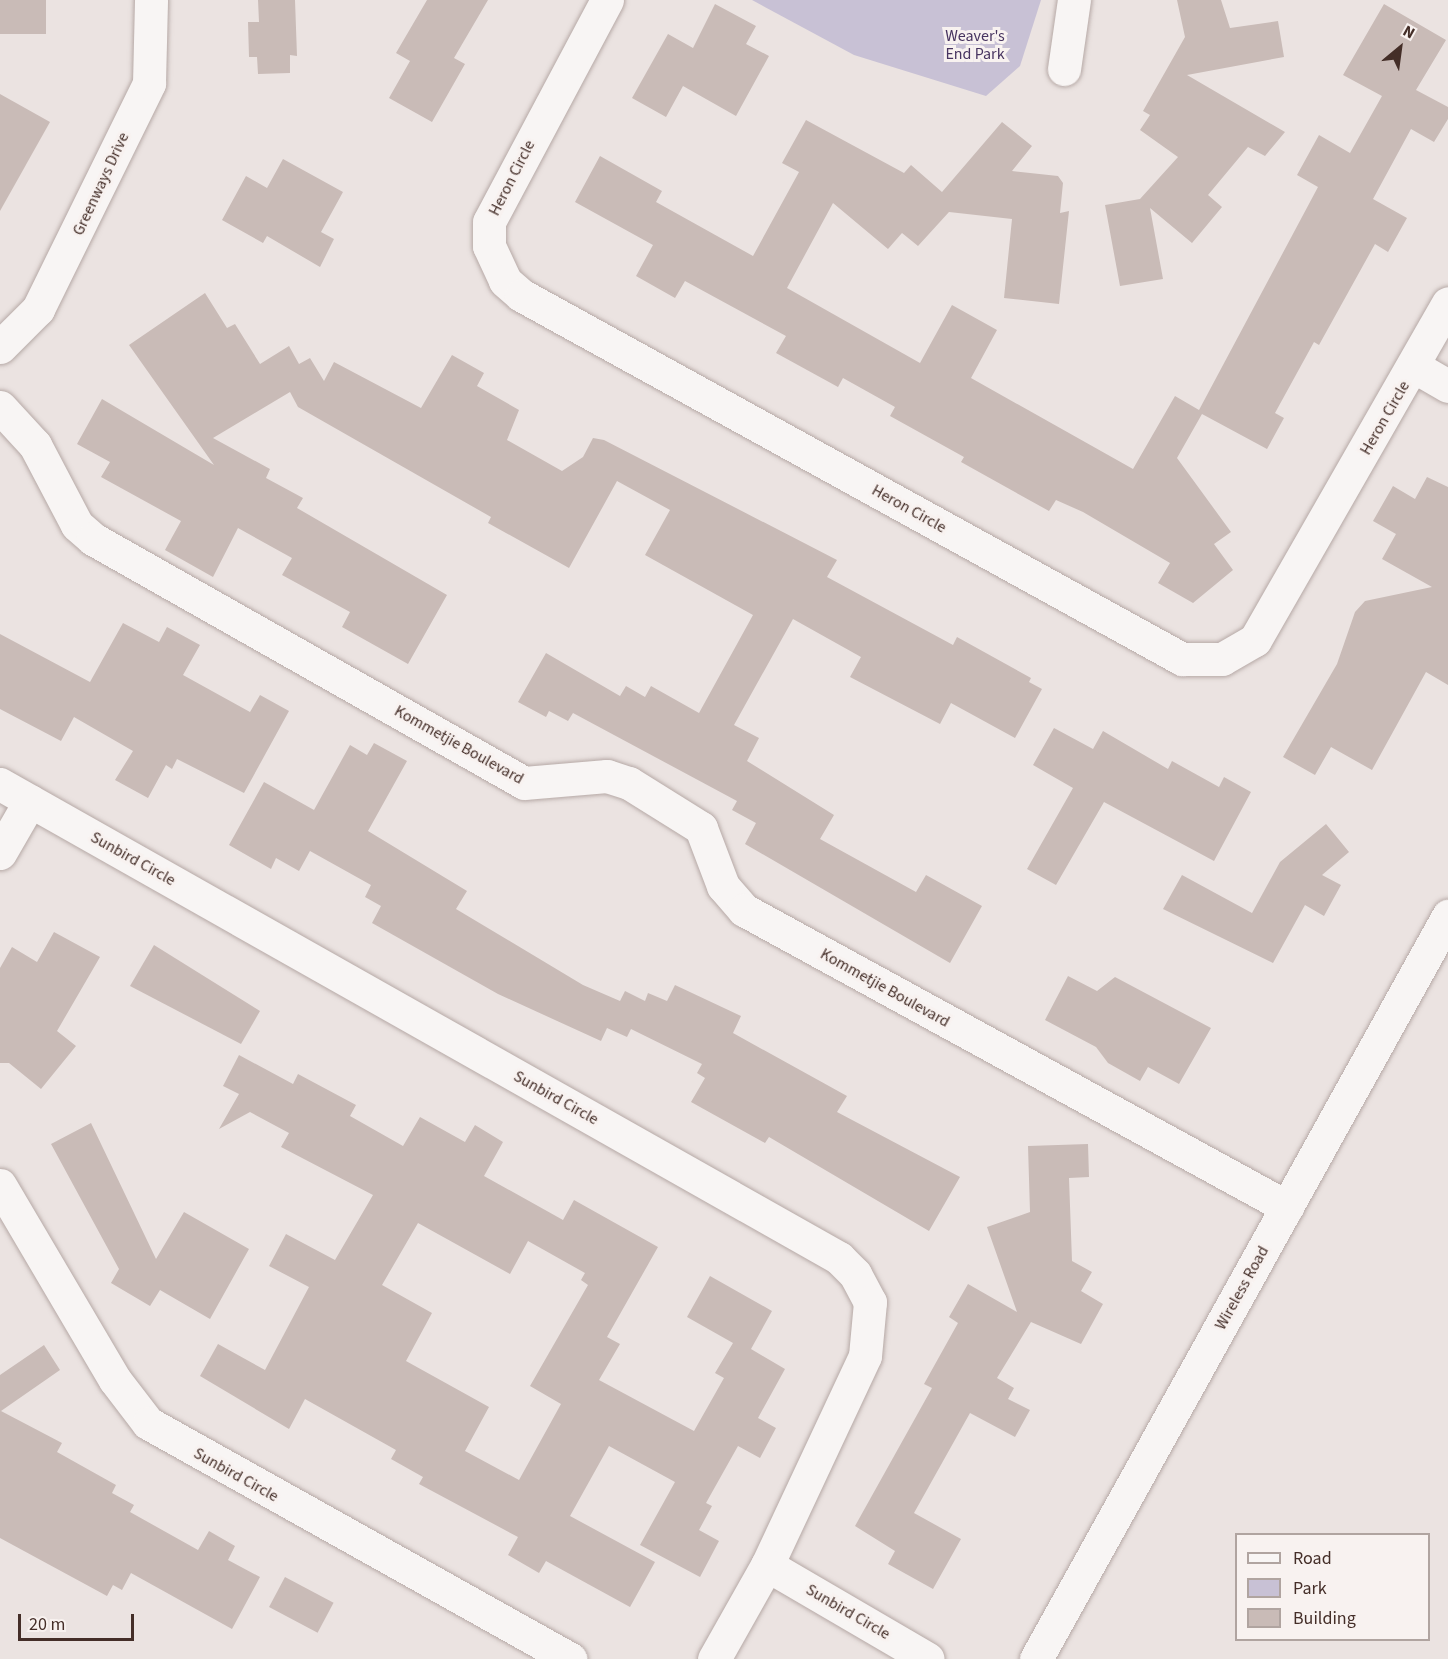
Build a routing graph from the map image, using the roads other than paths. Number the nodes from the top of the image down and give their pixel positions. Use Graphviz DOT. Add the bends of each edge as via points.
graph roads {
  1 [pos="151,0"];
  2 [pos="607,0"];
  3 [pos="1074,0"];
  4 [pos="1064,69"];
  5 [pos="1448,303"];
  6 [pos="0,347"];
  7 [pos="1414,367"];
  8 [pos="1448,386"];
  9 [pos="0,407"];
  10 [pos="0,784"];
  11 [pos="30,801"];
  12 [pos="0,853"];
  13 [pos="1448,916"];
  14 [pos="0,1185"];
  15 [pos="1287,1207"];
  16 [pos="767,1565"];
  17 [pos="571,1659"];
  18 [pos="714,1659"];
  19 [pos="928,1659"];
  20 [pos="1036,1659"];
  1 -- 6 [label="street, Greenways Drive" via="148,83 38,309"];
  2 -- 7 [label="street, Heron Circle" via="489,222 489,246 505,281 532,301 1182,659 1222,659 1255,639"];
  3 -- 4 [label="street"];
  5 -- 7 [label="street, Heron Circle"];
  7 -- 8 [label="street"];
  9 -- 15 [label="street, Kommetjie Boulevard" via="35,445 77,525 93,539 524,783 607,776 629,783 701,828 723,886 744,910"];
  10 -- 11 [label="street, Sunbird Circle"];
  11 -- 12 [label="street"];
  11 -- 16 [label="street, Sunbird Circle" via="839,1258 855,1274 870,1302 865,1356"];
  13 -- 15 [label="street, Wireless Road"];
  14 -- 17 [label="street, Sunbird Circle" via="115,1380 148,1423"];
  15 -- 20 [label="street, Wireless Road"];
  16 -- 18 [label="street, Sunbird Circle"];
  16 -- 19 [label="street, Sunbird Circle"];
}
